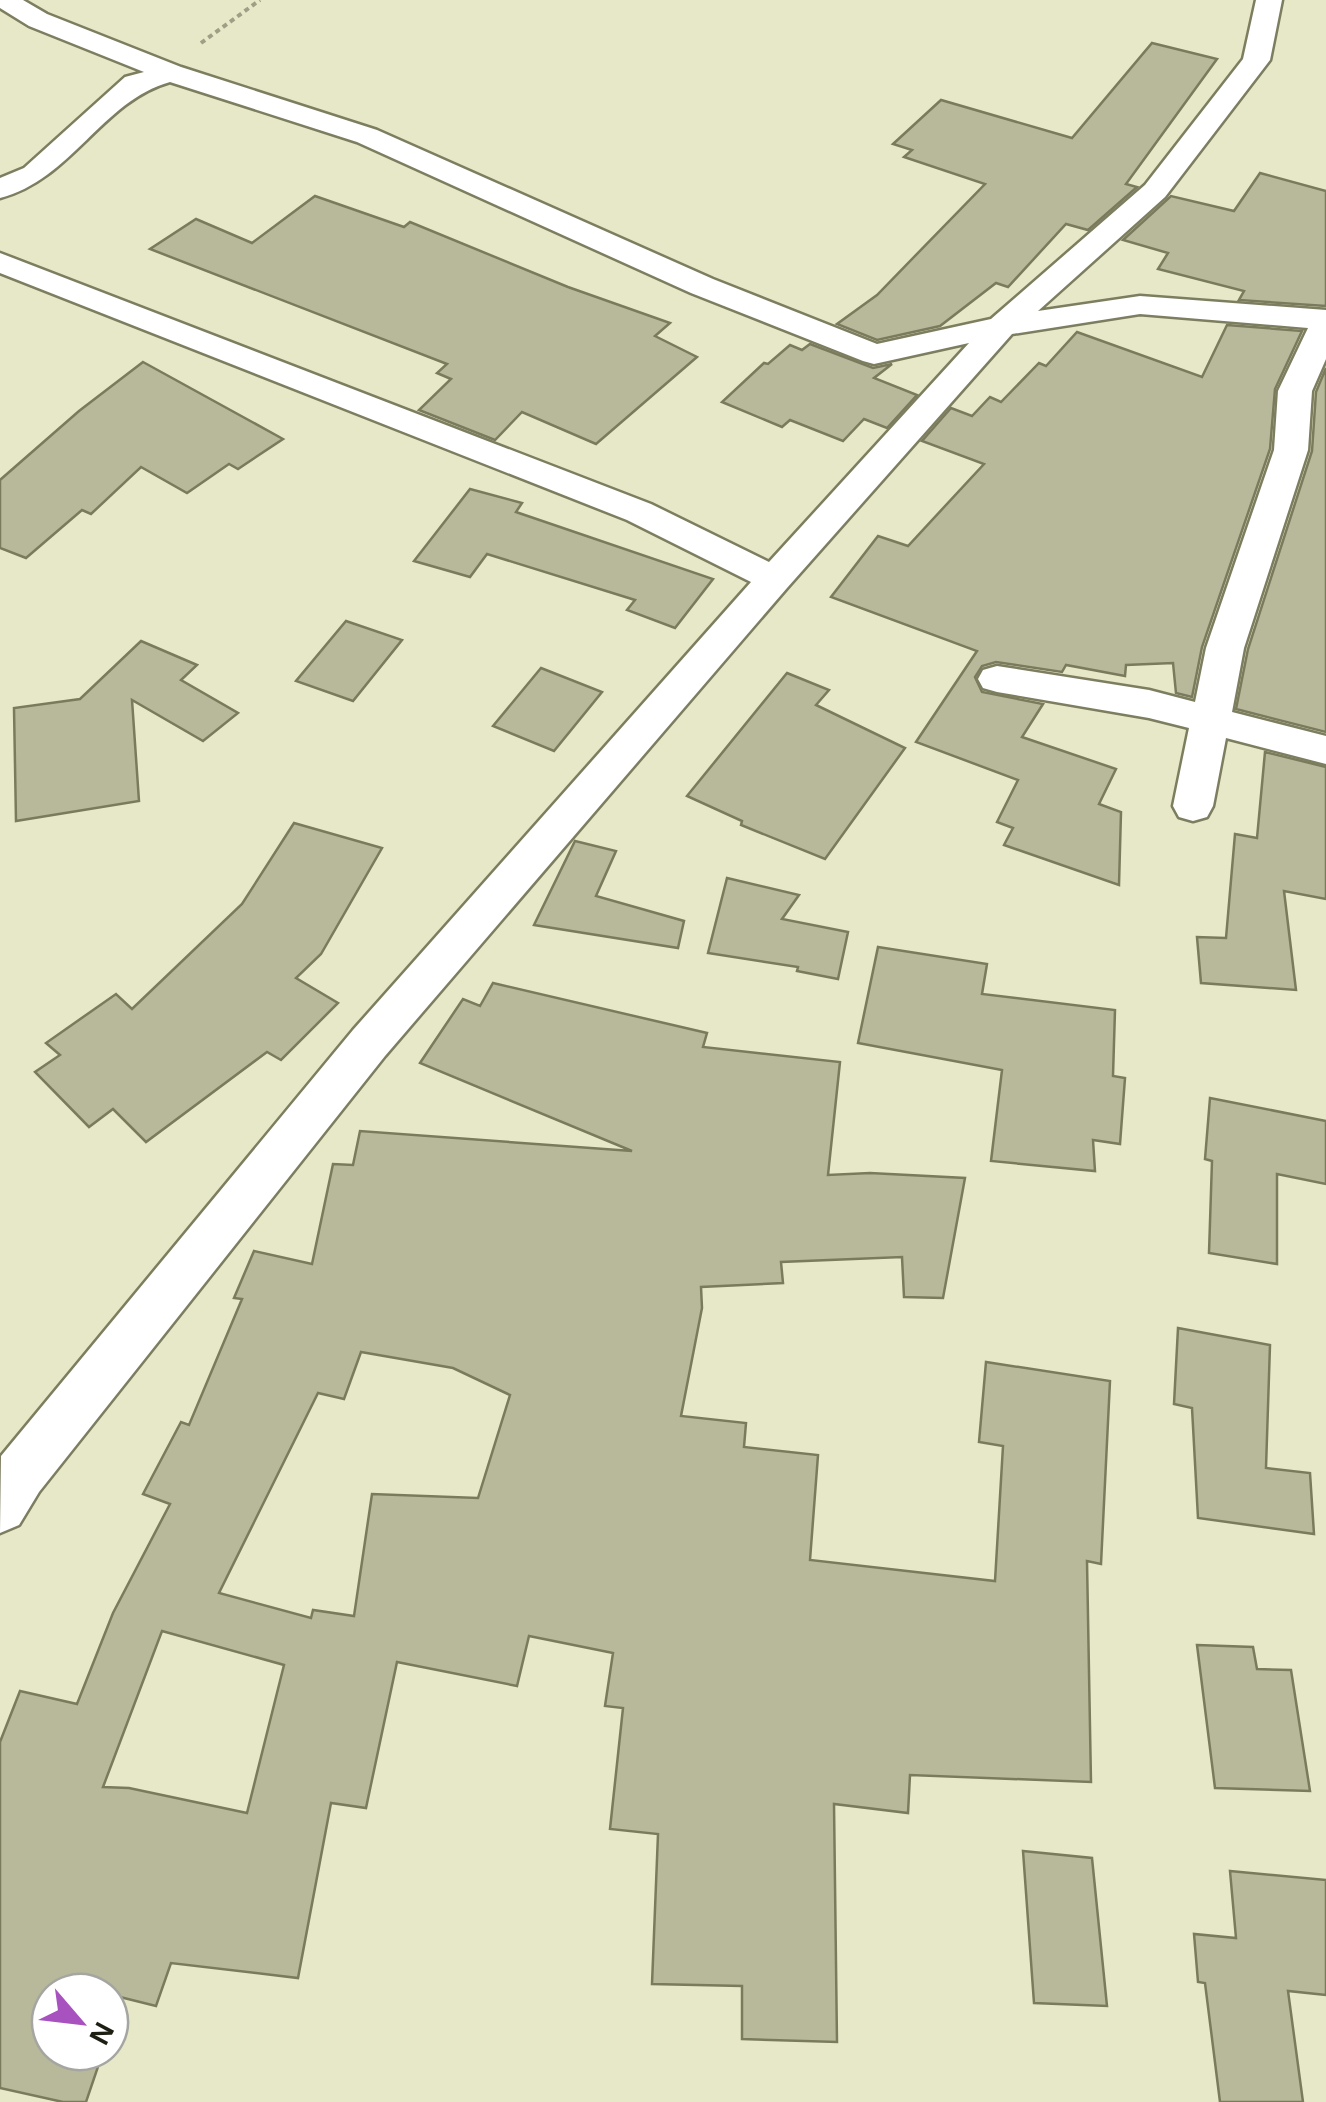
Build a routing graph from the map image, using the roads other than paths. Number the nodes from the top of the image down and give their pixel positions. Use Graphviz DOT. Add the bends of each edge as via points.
graph roads {
  1 [pos="5,0"];
  2 [pos="1269,0"];
  3 [pos="171,73"];
  4 [pos="0,189"];
  5 [pos="0,262"];
  6 [pos="1326,322"];
  7 [pos="1002,326"];
  8 [pos="774,579"];
  9 [pos="996,679"];
  10 [pos="1211,720"];
  11 [pos="1326,750"];
  12 [pos="1193,806"];
  13 [pos="0,1507"];
  1 -- 3 [label="street" via="38,20"];
  2 -- 7 [label="street" via="1256,60 1155,191"];
  3 -- 4 [label="street" via="135,83 34,174"];
  3 -- 7 [label="street" via="367,136 702,286 874,354"];
  5 -- 8 [label="street" via="640,512"];
  6 -- 7 [label="street" via="1140,305"];
  6 -- 10 [label="street" via="1294,391 1291,450 1225,648"];
  7 -- 8 [label="street"];
  8 -- 13 [label="street" via="369,1043"];
  9 -- 10 [label="street"];
  10 -- 11 [label="street"];
  10 -- 12 [label="street"];
}
